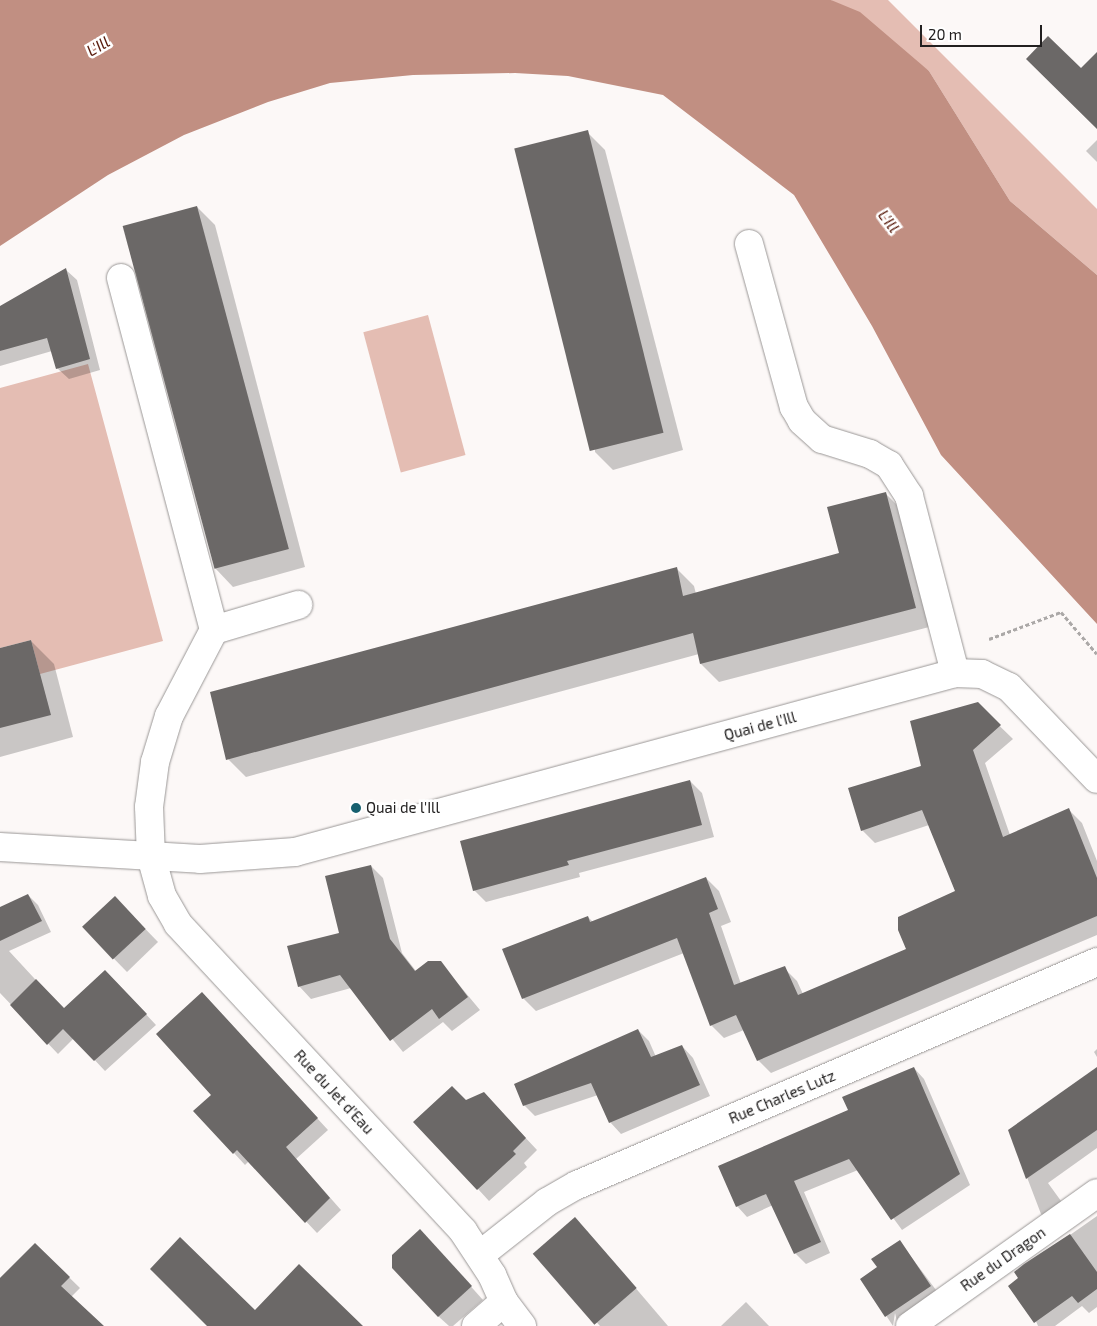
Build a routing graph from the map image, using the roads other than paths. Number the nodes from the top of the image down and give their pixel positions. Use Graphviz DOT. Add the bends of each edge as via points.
graph roads {
  1 [pos="749,244"];
  2 [pos="121,278"];
  3 [pos="298,605"];
  4 [pos="214,630"];
  5 [pos="955,673"];
  6 [pos="1097,780"];
  7 [pos="0,847"];
  8 [pos="151,856"];
  9 [pos="1097,962"];
  10 [pos="1097,1193"];
  11 [pos="481,1254"];
  12 [pos="504,1302"];
  13 [pos="476,1326"];
  14 [pos="522,1326"];
  15 [pos="910,1326"];
  1 -- 5 [label="street" via="794,407 802,421 822,439 870,454 889,465 909,496"];
  2 -- 4 [label="street"];
  3 -- 4 [label="street"];
  4 -- 8 [label="street, Rue du Jet d'Eau" via="169,716 155,762 149,806"];
  5 -- 6 [label="street, Quai de l'Ill" via="982,674 999,680 1027,703"];
  5 -- 8 [label="street, Quai de l'Ill" via="295,852 240,858"];
  7 -- 8 [label="street, Quai de l'Ill"];
  8 -- 11 [label="street, Rue du Jet d'Eau" via="162,896 178,924 464,1231"];
  9 -- 11 [label="street, Rue Charles Lutz" via="577,1185 547,1202"];
  10 -- 15 [label="street, Rue du Dragon"];
  11 -- 12 [label="street, Rue du Jet d'Eau"];
  12 -- 13 [label="street"];
  12 -- 14 [label="street, Rue du Jet d'Eau"];
}
